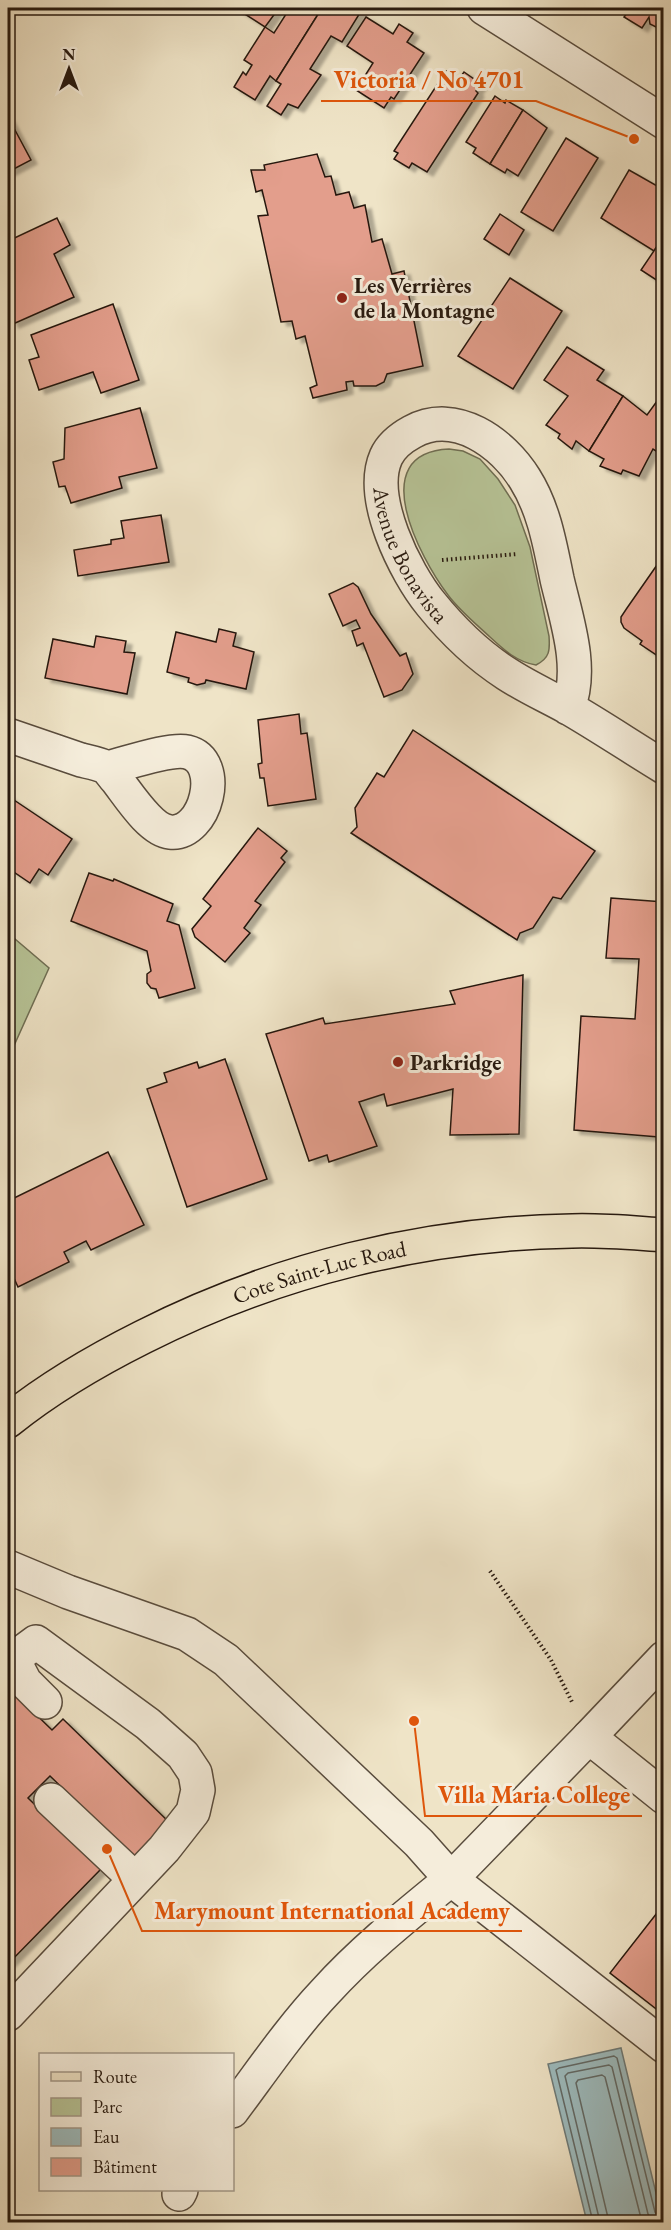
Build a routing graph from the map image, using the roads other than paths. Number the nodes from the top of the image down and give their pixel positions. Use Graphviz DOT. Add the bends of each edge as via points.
graph roads {
  1 [pos="484,8"];
  2 [pos="663,122"];
  3 [pos="568,708"];
  4 [pos="8,735"];
  5 [pos="663,767"];
  6 [pos="107,768"];
  7 [pos="663,1235"];
  8 [pos="8,1421"];
  9 [pos="8,1567"];
  10 [pos="10,1656"];
  11 [pos="663,1658"];
  12 [pos="45,1702"];
  13 [pos="589,1737"];
  14 [pos="663,1797"];
  15 [pos="51,1800"];
  16 [pos="135,1879"];
  17 [pos="451,1879"];
  18 [pos="8,2014"];
  19 [pos="663,2046"];
  20 [pos="234,2108"];
  1 -- 2 [label="street"];
  3 -- 3 [label="street, Avenue Bonavista" via="574,679 571,646 543,518 526,481 502,450 473,432 437,424 415,430 397,441 386,457 381,483 389,523 412,575 430,603 484,658"];
  3 -- 5 [label="street, Avenue Bonavista"];
  4 -- 6 [label="street"];
  7 -- 8 [label="main road, Cote Saint-Luc Road" via="573,1231 503,1234 434,1243 328,1266 239,1294 160,1328 70,1378"];
  9 -- 17 [label="street" via="187,1634 226,1660 419,1843"];
  10 -- 12 [label="street" via="25,1682"];
  10 -- 16 [label="street" via="36,1642 148,1724 195,1773 198,1790 193,1812"];
  11 -- 13 [label="street"];
  13 -- 14 [label="street"];
  13 -- 17 [label="street"];
  15 -- 16 [label="street"];
  16 -- 18 [label="street"];
  17 -- 19 [label="street"];
  17 -- 20 [label="street" via="391,1928 323,1993"];
}
